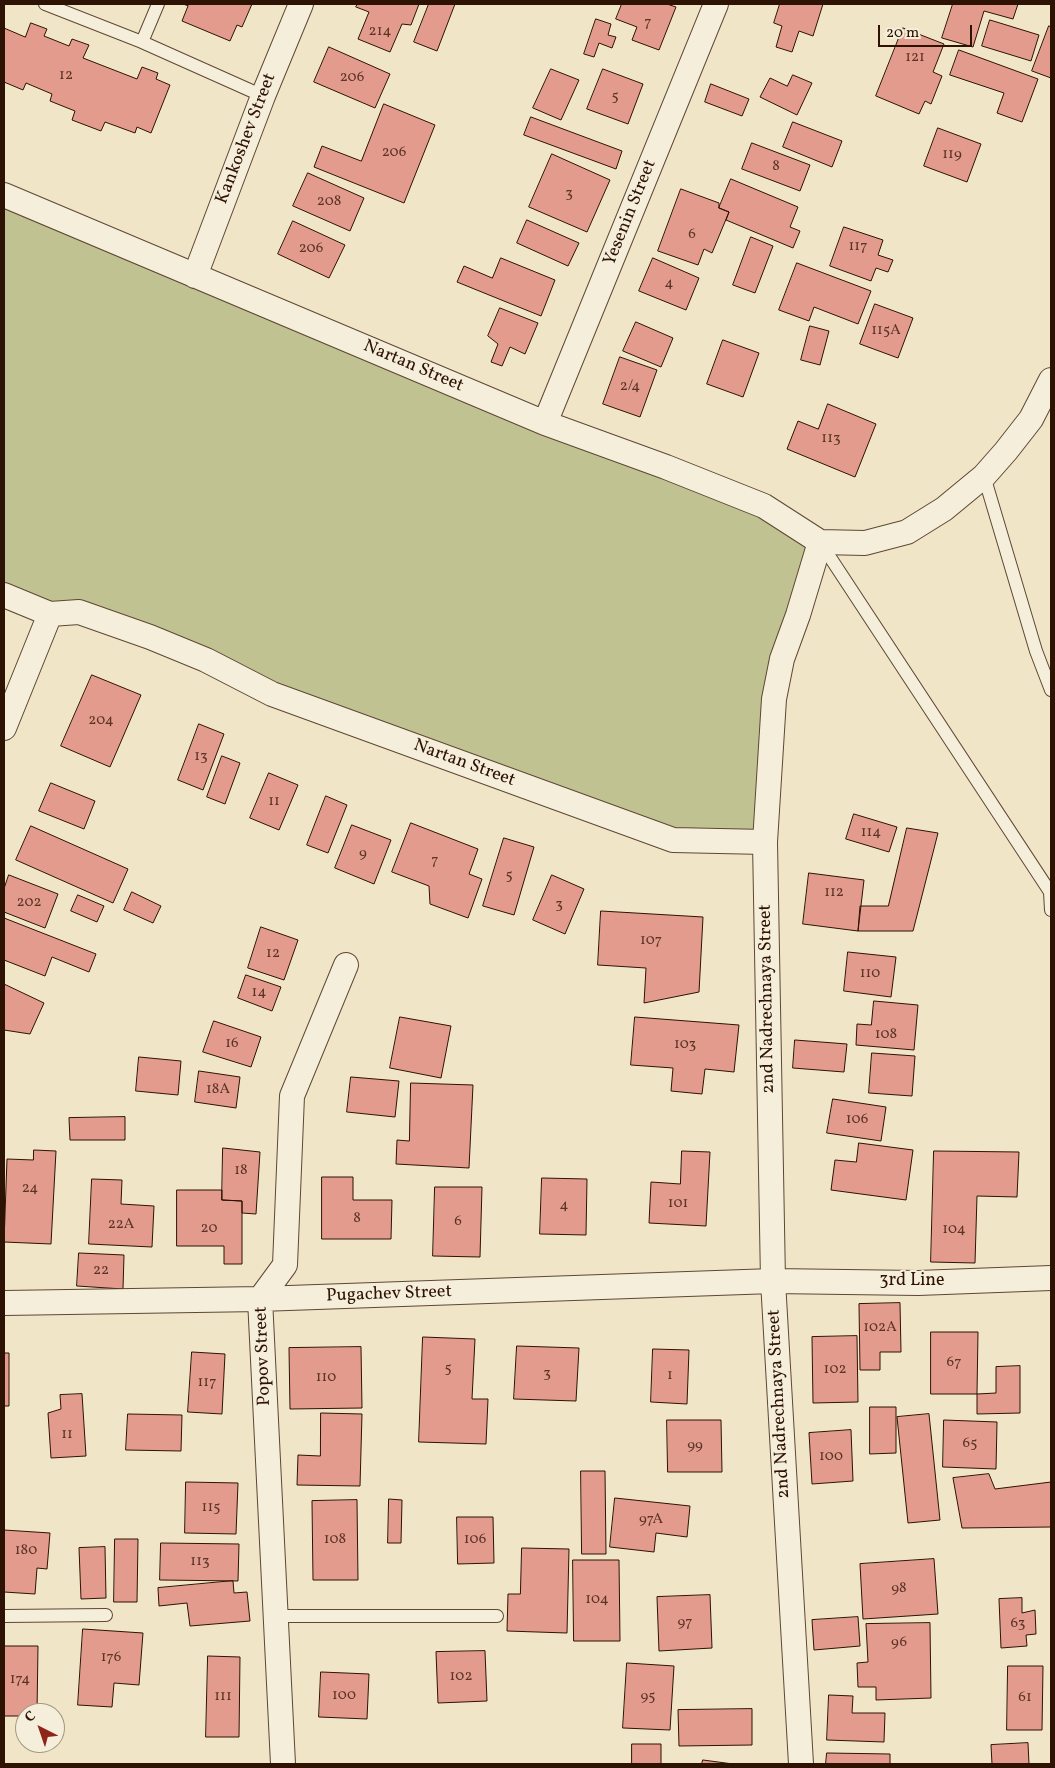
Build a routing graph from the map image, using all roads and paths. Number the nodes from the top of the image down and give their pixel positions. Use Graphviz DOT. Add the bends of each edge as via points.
graph roads {
  1 [pos="45,4"];
  2 [pos="158,4"];
  3 [pos="302,4"];
  4 [pos="716,4"];
  5 [pos="142,42"];
  6 [pos="263,96"];
  7 [pos="4,195"];
  8 [pos="195,276"];
  9 [pos="1051,380"];
  10 [pos="545,423"];
  11 [pos="984,476"];
  12 [pos="820,542"];
  13 [pos="4,595"];
  14 [pos="50,614"];
  15 [pos="1051,690"];
  16 [pos="4,728"];
  17 [pos="765,842"];
  18 [pos="1050,890"];
  19 [pos="1051,910"];
  20 [pos="346,965"];
  21 [pos="1051,1278"];
  22 [pos="773,1281"];
  23 [pos="260,1299"];
  24 [pos="4,1303"];
  25 [pos="106,1615"];
  26 [pos="4,1616"];
  27 [pos="276,1616"];
  28 [pos="497,1616"];
  29 [pos="283,1764"];
  30 [pos="801,1764"];
  1 -- 5 [label="lane"];
  2 -- 5 [label="lane"];
  3 -- 6 [label="street, Kankoshev Street"];
  4 -- 10 [label="street, Yesenin Street"];
  5 -- 6 [label="lane"];
  6 -- 8 [label="street, Kankoshev Street"];
  7 -- 8 [label="street, Nartan Street"];
  8 -- 10 [label="street, Nartan Street"];
  9 -- 11 [label="street" via="1030,419"];
  10 -- 12 [label="street, Nartan Street" via="764,506"];
  11 -- 12 [label="street" via="944,509 908,532 865,543"];
  11 -- 15 [label="lane" via="1036,651"];
  12 -- 17 [label="street, 2nd Nadrechnaya Street" via="782,659 774,699"];
  12 -- 18 [label="lane"];
  13 -- 14 [label="street, Nartan Street"];
  14 -- 16 [label="street"];
  14 -- 17 [label="street, Nartan Street" via="79,612 150,637 206,660 272,694 673,840"];
  17 -- 22 [label="street, 2nd Nadrechnaya Street"];
  18 -- 19 [label="lane"];
  20 -- 23 [label="street, Popov Street" via="292,1096 285,1265"];
  21 -- 22 [label="street, 3rd Line" via="918,1284"];
  22 -- 23 [label="street, Pugachev Street"];
  22 -- 30 [label="street, 2nd Nadrechnaya Street"];
  23 -- 24 [label="street, Pugachev Street"];
  23 -- 27 [label="street, Popov Street"];
  25 -- 26 [label="lane"];
  27 -- 28 [label="lane"];
  27 -- 29 [label="street, Popov Street"];
}
